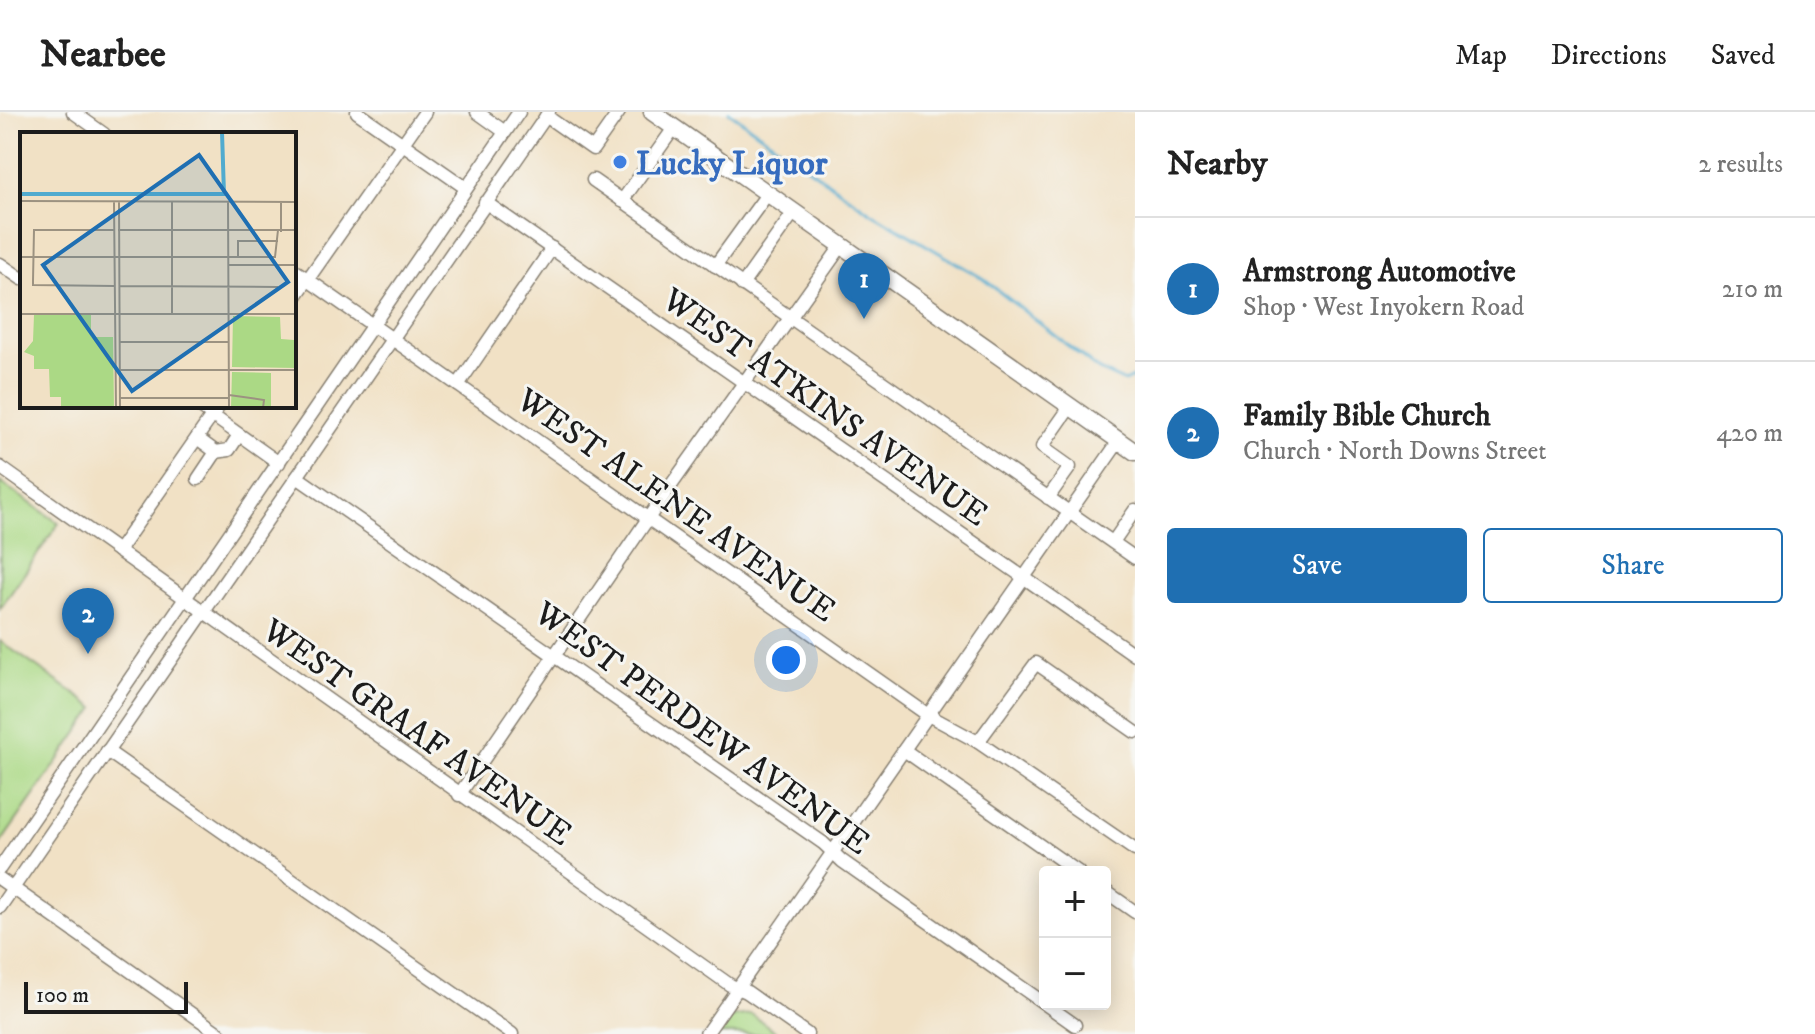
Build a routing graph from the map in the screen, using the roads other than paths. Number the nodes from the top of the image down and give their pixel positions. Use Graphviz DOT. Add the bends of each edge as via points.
graph roads {
  1 [pos="73,112"];
  2 [pos="357,112"];
  3 [pos="425,112"];
  4 [pos="477,112"];
  5 [pos="519,112"];
  6 [pos="619,112"];
  7 [pos="652,112"];
  8 [pos="548,114"];
  9 [pos="674,128"];
  10 [pos="101,132"];
  11 [pos="505,132"];
  12 [pos="403,144"];
  13 [pos="593,180"];
  14 [pos="466,188"];
  15 [pos="768,193"];
  16 [pos="622,201"];
  17 [pos="485,202"];
  18 [pos="794,212"];
  19 [pos="842,245"];
  20 [pos="552,248"];
  21 [pos="0,264"];
  22 [pos="715,266"];
  23 [pos="296,271"];
  24 [pos="20,278"];
  25 [pos="308,279"];
  26 [pos="742,285"];
  27 [pos="296,296"];
  28 [pos="791,320"];
  29 [pos="374,326"];
  30 [pos="393,339"];
  31 [pos="745,383"];
  32 [pos="458,385"];
  33 [pos="1070,407"];
  34 [pos="216,411"];
  35 [pos="239,435"];
  36 [pos="197,438"];
  37 [pos="1119,441"];
  38 [pos="216,452"];
  39 [pos="1135,452"];
  40 [pos="279,463"];
  41 [pos="0,467"];
  42 [pos="297,477"];
  43 [pos="198,479"];
  44 [pos="1048,498"];
  45 [pos="1135,510"];
  46 [pos="1069,513"];
  47 [pos="649,518"];
  48 [pos="1113,542"];
  49 [pos="118,551"];
  50 [pos="1135,558"];
  51 [pos="1024,579"];
  52 [pos="185,599"];
  53 [pos="203,613"];
  54 [pos="554,654"];
  55 [pos="1135,655"];
  56 [pos="928,715"];
  57 [pos="1135,732"];
  58 [pos="978,742"];
  59 [pos="904,750"];
  60 [pos="107,751"];
  61 [pos="459,795"];
  62 [pos="1135,850"];
  63 [pos="833,853"];
  64 [pos="1069,866"];
  65 [pos="0,868"];
  66 [pos="0,879"];
  67 [pos="13,888"];
  68 [pos="1111,895"];
  69 [pos="0,907"];
  70 [pos="1135,912"];
  71 [pos="737,989"];
  72 [pos="1075,1025"];
  73 [pos="220,1034"];
  74 [pos="512,1034"];
  75 [pos="706,1034"];
  76 [pos="807,1034"];
  1 -- 10 [label="street"];
  2 -- 12 [label="street"];
  3 -- 12 [label="street"];
  4 -- 11 [label="street"];
  5 -- 11 [label="street"];
  6 -- 8 [label="street" via="593,149"];
  7 -- 9 [label="main road"];
  8 -- 17 [label="street"];
  9 -- 15 [label="main road"];
  9 -- 16 [label="street"];
  11 -- 14 [label="street"];
  12 -- 14 [label="street"];
  12 -- 25 [label="street"];
  13 -- 16 [label="street"];
  14 -- 29 [label="street"];
  15 -- 18 [label="main road"];
  15 -- 22 [label="street"];
  16 -- 22 [label="street"];
  17 -- 20 [label="street, WEST ATKINS AVENUE"];
  17 -- 30 [label="street"];
  18 -- 19 [label="main road"];
  18 -- 26 [label="street"];
  19 -- 28 [label="street"];
  19 -- 33 [label="main road"];
  20 -- 31 [label="street, WEST ATKINS AVENUE"];
  20 -- 32 [label="street"];
  21 -- 24 [label="street"];
  22 -- 26 [label="street"];
  23 -- 25 [label="street, WEST ALENE AVENUE"];
  25 -- 27 [label="street"];
  25 -- 29 [label="street, WEST ALENE AVENUE"];
  26 -- 28 [label="street"];
  28 -- 31 [label="street"];
  28 -- 44 [label="street"];
  29 -- 30 [label="street, WEST ALENE AVENUE"];
  29 -- 40 [label="street"];
  30 -- 32 [label="street, WEST ALENE AVENUE"];
  30 -- 42 [label="street"];
  31 -- 47 [label="street"];
  31 -- 51 [label="street, WEST ATKINS AVENUE"];
  32 -- 47 [label="street, WEST ALENE AVENUE"];
  33 -- 37 [label="main road"];
  33 -- 44 [label="street" via="1042,447 1070,467"];
  34 -- 35 [label="street"];
  34 -- 36 [label="street"];
  35 -- 38 [label="street" via="229,450"];
  35 -- 40 [label="street"];
  36 -- 38 [label="street"];
  36 -- 49 [label="street"];
  37 -- 39 [label="main road"];
  37 -- 46 [label="street"];
  38 -- 43 [label="street"];
  40 -- 52 [label="street"];
  41 -- 49 [label="street, WEST GRAAF AVENUE"];
  42 -- 53 [label="street"];
  42 -- 54 [label="street, WEST PERDEW AVENUE"];
  44 -- 46 [label="street"];
  45 -- 48 [label="street"];
  46 -- 48 [label="street"];
  46 -- 51 [label="street"];
  47 -- 54 [label="street"];
  47 -- 56 [label="street, WEST ALENE AVENUE"];
  48 -- 50 [label="street"];
  49 -- 52 [label="street, WEST GRAAF AVENUE"];
  51 -- 55 [label="street, WEST ATKINS AVENUE"];
  51 -- 56 [label="street"];
  52 -- 53 [label="street, WEST GRAAF AVENUE"];
  52 -- 65 [label="street"];
  53 -- 60 [label="street"];
  53 -- 61 [label="street, WEST GRAAF AVENUE"];
  54 -- 61 [label="street"];
  54 -- 63 [label="street, WEST PERDEW AVENUE"];
  56 -- 58 [label="street, WEST ALENE AVENUE"];
  56 -- 59 [label="street"];
  57 -- 58 [label="street" via="1036,663"];
  58 -- 62 [label="street, WEST ALENE AVENUE"];
  59 -- 63 [label="street"];
  59 -- 64 [label="street"];
  60 -- 67 [label="street"];
  60 -- 74 [label="street"];
  61 -- 71 [label="street, WEST GRAAF AVENUE"];
  63 -- 71 [label="street"];
  63 -- 72 [label="street, WEST PERDEW AVENUE"];
  66 -- 67 [label="street"];
  67 -- 69 [label="street"];
  67 -- 73 [label="street"];
  68 -- 70 [label="street"];
  71 -- 75 [label="street"];
  71 -- 76 [label="street, WEST GRAAF AVENUE"];
}
